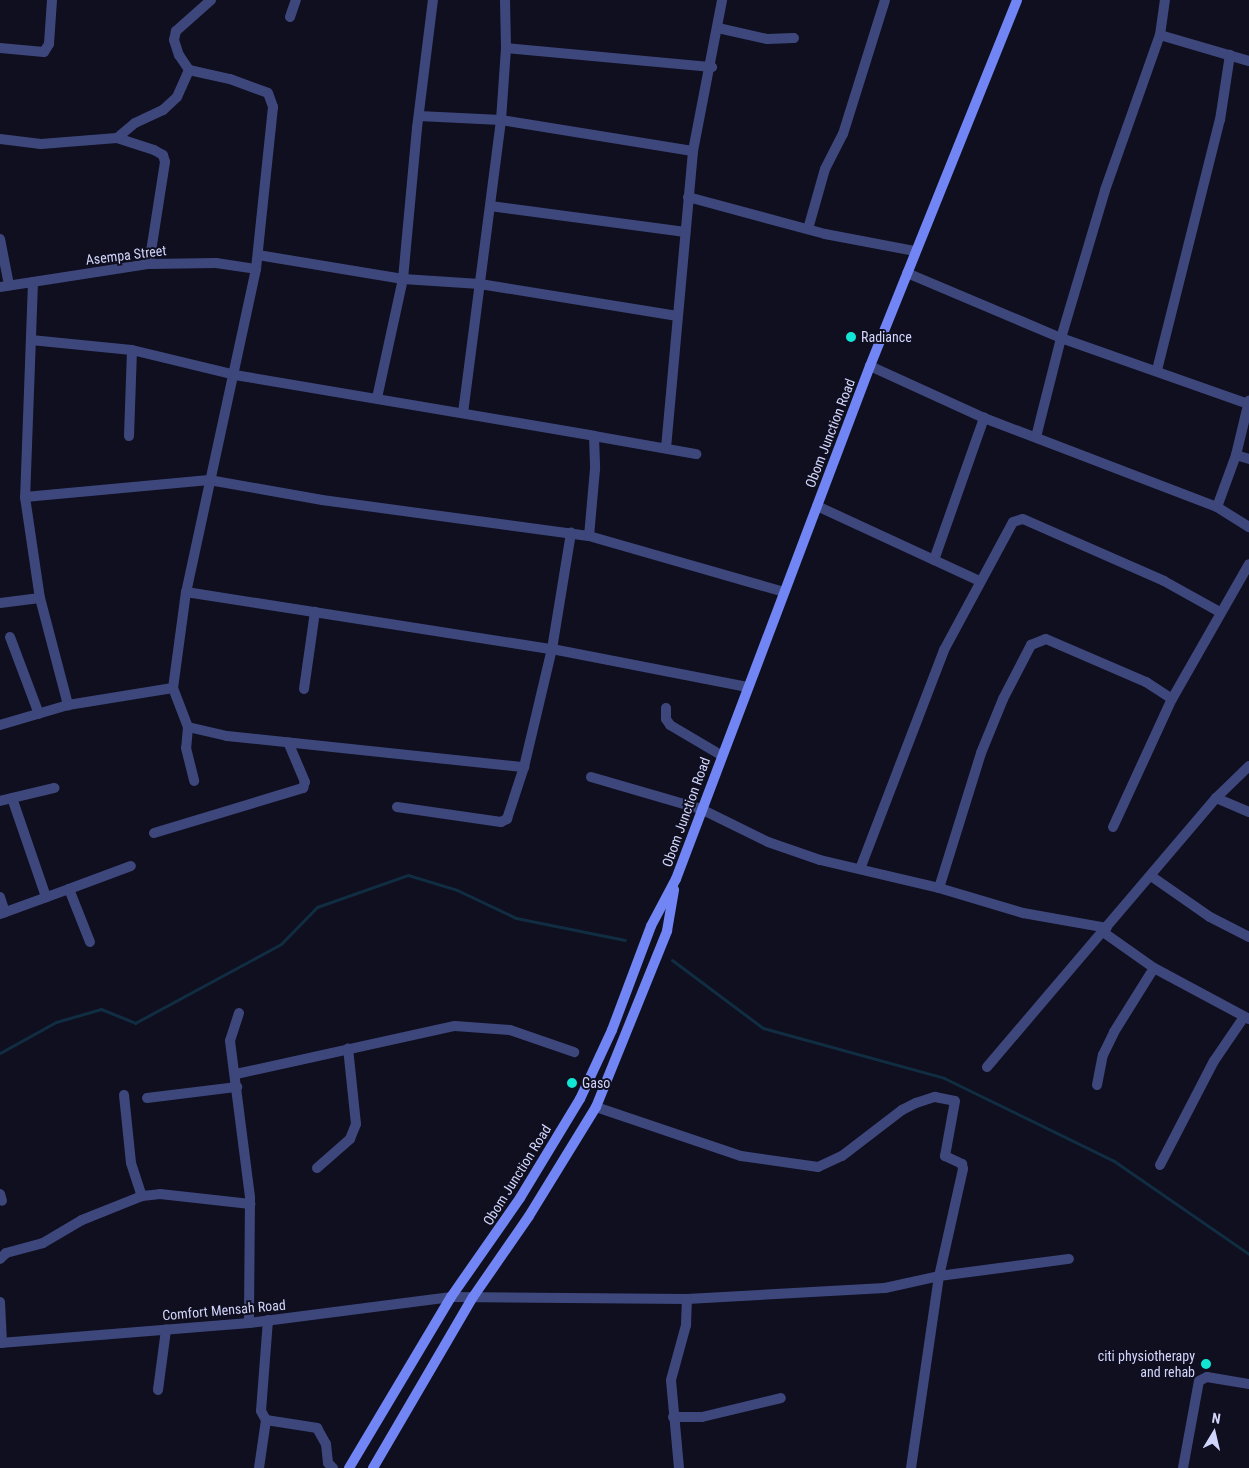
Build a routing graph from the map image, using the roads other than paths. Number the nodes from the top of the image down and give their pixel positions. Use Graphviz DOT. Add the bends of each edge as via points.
graph roads {
  1 [pos="52,0"];
  2 [pos="211,0"];
  3 [pos="296,0"];
  4 [pos="433,0"];
  5 [pos="505,0"];
  6 [pos="722,0"];
  7 [pos="885,0"];
  8 [pos="1017,0"];
  9 [pos="1165,0"];
  10 [pos="290,17"];
  11 [pos="718,28"];
  12 [pos="1160,35"];
  13 [pos="794,38"];
  14 [pos="0,48"];
  15 [pos="506,48"];
  16 [pos="1230,55"];
  17 [pos="1249,61"];
  18 [pos="712,67"];
  19 [pos="189,70"];
  20 [pos="419,116"];
  21 [pos="501,120"];
  22 [pos="117,138"];
  23 [pos="0,139"];
  24 [pos="693,151"];
  25 [pos="688,197"];
  26 [pos="490,206"];
  27 [pos="808,229"];
  28 [pos="685,232"];
  29 [pos="0,239"];
  30 [pos="915,251"];
  31 [pos="258,255"];
  32 [pos="149,264"];
  33 [pos="256,269"];
  34 [pos="907,273"];
  35 [pos="403,279"];
  36 [pos="33,282"];
  37 [pos="480,284"];
  38 [pos="5,286"];
  39 [pos="677,316"];
  40 [pos="1061,338"];
  41 [pos="31,340"];
  42 [pos="132,350"];
  43 [pos="870,366"];
  44 [pos="1157,370"];
  45 [pos="235,375"];
  46 [pos="377,398"];
  47 [pos="1248,402"];
  48 [pos="464,413"];
  49 [pos="984,418"];
  50 [pos="129,436"];
  51 [pos="594,436"];
  52 [pos="1036,437"];
  53 [pos="666,448"];
  54 [pos="696,454"];
  55 [pos="1236,455"];
  56 [pos="1249,459"];
  57 [pos="209,480"];
  58 [pos="25,496"];
  59 [pos="817,506"];
  60 [pos="1217,507"];
  61 [pos="1249,527"];
  62 [pos="571,533"];
  63 [pos="589,536"];
  64 [pos="934,560"];
  65 [pos="1249,564"];
  66 [pos="979,581"];
  67 [pos="186,592"];
  68 [pos="784,592"];
  69 [pos="40,598"];
  70 [pos="0,603"];
  71 [pos="315,612"];
  72 [pos="1220,612"];
  73 [pos="10,637"];
  74 [pos="552,649"];
  75 [pos="747,687"];
  76 [pos="173,688"];
  77 [pos="304,689"];
  78 [pos="1172,699"];
  79 [pos="68,705"];
  80 [pos="666,708"];
  81 [pos="39,714"];
  82 [pos="0,725"];
  83 [pos="188,727"];
  84 [pos="288,742"];
  85 [pos="721,755"];
  86 [pos="1249,766"];
  87 [pos="524,767"];
  88 [pos="591,777"];
  89 [pos="194,781"];
  90 [pos="54,788"];
  91 [pos="12,798"];
  92 [pos="1216,798"];
  93 [pos="0,801"];
  94 [pos="397,807"];
  95 [pos="701,809"];
  96 [pos="1249,812"];
  97 [pos="1113,827"];
  98 [pos="154,833"];
  99 [pos="131,866"];
  100 [pos="860,869"];
  101 [pos="1151,876"];
  102 [pos="676,879"];
  103 [pos="938,888"];
  104 [pos="69,889"];
  105 [pos="0,897"];
  106 [pos="46,897"];
  107 [pos="3,913"];
  108 [pos="1105,930"];
  109 [pos="1249,937"];
  110 [pos="90,942"];
  111 [pos="1154,968"];
  112 [pos="239,1013"];
  113 [pos="1246,1018"];
  114 [pos="348,1048"];
  115 [pos="574,1052"];
  116 [pos="987,1067"];
  117 [pos="236,1074"];
  118 [pos="1097,1085"];
  119 [pos="237,1087"];
  120 [pos="124,1094"];
  121 [pos="147,1098"];
  122 [pos="596,1107"];
  123 [pos="1160,1165"];
  124 [pos="317,1168"];
  125 [pos="142,1196"];
  126 [pos="250,1204"];
  127 [pos="0,1259"];
  128 [pos="1070,1259"];
  129 [pos="939,1276"];
  130 [pos="451,1297"];
  131 [pos="473,1297"];
  132 [pos="687,1299"];
  133 [pos="0,1302"];
  134 [pos="268,1320"];
  135 [pos="249,1323"];
  136 [pos="166,1330"];
  137 [pos="1,1343"];
  138 [pos="1249,1384"];
  139 [pos="158,1390"];
  140 [pos="781,1398"];
  141 [pos="673,1417"];
  142 [pos="266,1420"];
  143 [pos="259,1468"];
  144 [pos="333,1468"];
  145 [pos="349,1468"];
  146 [pos="373,1468"];
  147 [pos="678,1468"];
  148 [pos="912,1468"];
  149 [pos="1183,1468"];
  1 -- 14 [label="street" via="49,44 44,52"];
  2 -- 19 [label="street" via="176,31 174,40 179,55"];
  3 -- 10 [label="street"];
  4 -- 20 [label="street"];
  5 -- 15 [label="street"];
  6 -- 11 [label="street"];
  7 -- 27 [label="street" via="843,134 825,169"];
  8 -- 30 [label="main road, Obom Junction Road"];
  9 -- 12 [label="street"];
  11 -- 13 [label="street" via="767,39"];
  11 -- 18 [label="street"];
  12 -- 16 [label="street"];
  12 -- 40 [label="street" via="1105,190"];
  15 -- 18 [label="street"];
  15 -- 21 [label="street"];
  16 -- 17 [label="street"];
  16 -- 44 [label="street" via="1220,120"];
  18 -- 24 [label="street"];
  19 -- 22 [label="street" via="177,97 170,104 135,122"];
  19 -- 31 [label="street" via="268,93 273,107"];
  20 -- 21 [label="street"];
  20 -- 35 [label="street"];
  21 -- 24 [label="street"];
  21 -- 26 [label="street"];
  22 -- 23 [label="street" via="41,144"];
  22 -- 32 [label="street" via="154,150 163,155 165,162"];
  24 -- 25 [label="street"];
  25 -- 27 [label="street"];
  25 -- 28 [label="street"];
  26 -- 28 [label="street"];
  26 -- 37 [label="street"];
  27 -- 30 [label="street"];
  28 -- 39 [label="street"];
  29 -- 38 [label="street"];
  30 -- 34 [label="main road, Obom Junction Road"];
  31 -- 33 [label="street"];
  31 -- 35 [label="street"];
  32 -- 33 [label="street, Asempa Street" via="216,263"];
  32 -- 36 [label="street, Asempa Street"];
  33 -- 45 [label="street"];
  34 -- 40 [label="street"];
  34 -- 43 [label="main road, Obom Junction Road"];
  35 -- 37 [label="street"];
  35 -- 46 [label="street"];
  36 -- 38 [label="street, Asempa Street"];
  36 -- 41 [label="street"];
  37 -- 39 [label="street"];
  37 -- 48 [label="street"];
  39 -- 53 [label="street"];
  40 -- 44 [label="street"];
  40 -- 52 [label="street"];
  41 -- 42 [label="street"];
  41 -- 58 [label="street"];
  42 -- 45 [label="street"];
  42 -- 50 [label="street"];
  43 -- 49 [label="street"];
  43 -- 59 [label="main road, Obom Junction Road"];
  44 -- 47 [label="street"];
  45 -- 46 [label="street"];
  45 -- 57 [label="street"];
  46 -- 48 [label="street"];
  47 -- 55 [label="street"];
  48 -- 51 [label="street"];
  49 -- 52 [label="street"];
  49 -- 64 [label="street"];
  51 -- 53 [label="street"];
  51 -- 63 [label="street" via="595,469"];
  52 -- 60 [label="street"];
  53 -- 54 [label="street"];
  55 -- 56 [label="street"];
  55 -- 60 [label="street"];
  57 -- 58 [label="street"];
  57 -- 62 [label="street" via="322,500"];
  57 -- 67 [label="street"];
  58 -- 69 [label="street"];
  59 -- 64 [label="street"];
  59 -- 68 [label="main road, Obom Junction Road"];
  60 -- 61 [label="street"];
  62 -- 63 [label="street"];
  62 -- 74 [label="street"];
  63 -- 68 [label="street"];
  64 -- 66 [label="street"];
  65 -- 72 [label="street"];
  66 -- 72 [label="street" via="1013,522 1023,520 1164,581"];
  66 -- 100 [label="street" via="944,650"];
  67 -- 71 [label="street"];
  67 -- 76 [label="street"];
  68 -- 75 [label="main road, Obom Junction Road"];
  69 -- 70 [label="street"];
  69 -- 79 [label="street"];
  71 -- 74 [label="street"];
  71 -- 77 [label="street"];
  72 -- 78 [label="street"];
  73 -- 81 [label="street"];
  74 -- 75 [label="street"];
  74 -- 87 [label="street"];
  75 -- 85 [label="main road, Obom Junction Road"];
  76 -- 79 [label="street"];
  76 -- 83 [label="street"];
  78 -- 97 [label="street"];
  78 -- 103 [label="street" via="1146,682 1046,640 1031,645 1002,699 981,753"];
  79 -- 81 [label="street"];
  80 -- 85 [label="street" via="666,720 670,725"];
  81 -- 82 [label="street"];
  83 -- 84 [label="street" via="227,736"];
  83 -- 89 [label="street" via="186,748"];
  84 -- 87 [label="street"];
  84 -- 98 [label="street" via="304,782 303,788"];
  85 -- 95 [label="main road, Obom Junction Road"];
  86 -- 92 [label="street"];
  87 -- 94 [label="street" via="507,819 500,822"];
  88 -- 95 [label="street"];
  90 -- 91 [label="street"];
  91 -- 93 [label="street"];
  91 -- 106 [label="street"];
  92 -- 96 [label="street"];
  92 -- 101 [label="street"];
  95 -- 100 [label="street" via="768,842"];
  95 -- 102 [label="main road, Obom Junction Road"];
  99 -- 104 [label="street"];
  100 -- 103 [label="street"];
  101 -- 108 [label="street"];
  101 -- 109 [label="street" via="1210,917"];
  102 -- 122 [label="main road, Obom Junction Road" via="667,931"];
  102 -- 130 [label="main road, Obom Junction Road" via="651,926 612,1030 580,1099 520,1198"];
  103 -- 108 [label="street" via="1023,913"];
  104 -- 106 [label="street"];
  104 -- 110 [label="street"];
  105 -- 107 [label="street"];
  106 -- 107 [label="street"];
  108 -- 111 [label="street"];
  108 -- 116 [label="street"];
  111 -- 113 [label="street"];
  111 -- 118 [label="street" via="1114,1032 1103,1055"];
  112 -- 117 [label="street" via="230,1041"];
  113 -- 123 [label="street" via="1214,1061"];
  114 -- 115 [label="street" via="455,1026 510,1030"];
  114 -- 117 [label="street"];
  114 -- 124 [label="street" via="356,1124 350,1139"];
  117 -- 119 [label="street"];
  119 -- 121 [label="street"];
  119 -- 126 [label="street"];
  120 -- 125 [label="street" via="131,1163"];
  122 -- 129 [label="street" via="741,1156 818,1167 842,1156 902,1110 926,1099 951,1098 956,1106 944,1156 962,1164 963,1169 956,1215"];
  122 -- 131 [label="main road, Obom Junction Road" via="529,1216"];
  125 -- 126 [label="street" via="160,1194"];
  125 -- 127 [label="street" via="82,1220 44,1243 6,1253"];
  126 -- 135 [label="street"];
  128 -- 129 [label="street, Comfort Mensah Road"];
  129 -- 132 [label="street, Comfort Mensah Road" via="885,1288"];
  129 -- 148 [label="street"];
  130 -- 131 [label="street, Comfort Mensah Road"];
  130 -- 134 [label="street, Comfort Mensah Road"];
  130 -- 145 [label="main road, Obom Junction Road"];
  131 -- 132 [label="street, Comfort Mensah Road"];
  131 -- 146 [label="main road, Obom Junction Road"];
  132 -- 141 [label="street" via="686,1325 671,1380"];
  133 -- 137 [label="street"];
  134 -- 135 [label="street, Comfort Mensah Road"];
  134 -- 142 [label="street" via="261,1411"];
  135 -- 136 [label="street, Comfort Mensah Road"];
  136 -- 137 [label="street, Comfort Mensah Road"];
  136 -- 139 [label="street"];
  138 -- 149 [label="street" via="1207,1377 1199,1381"];
  140 -- 141 [label="street" via="702,1417"];
  141 -- 147 [label="street"];
  142 -- 143 [label="street"];
  142 -- 144 [label="street" via="317,1428 326,1444 328,1463"];
}
